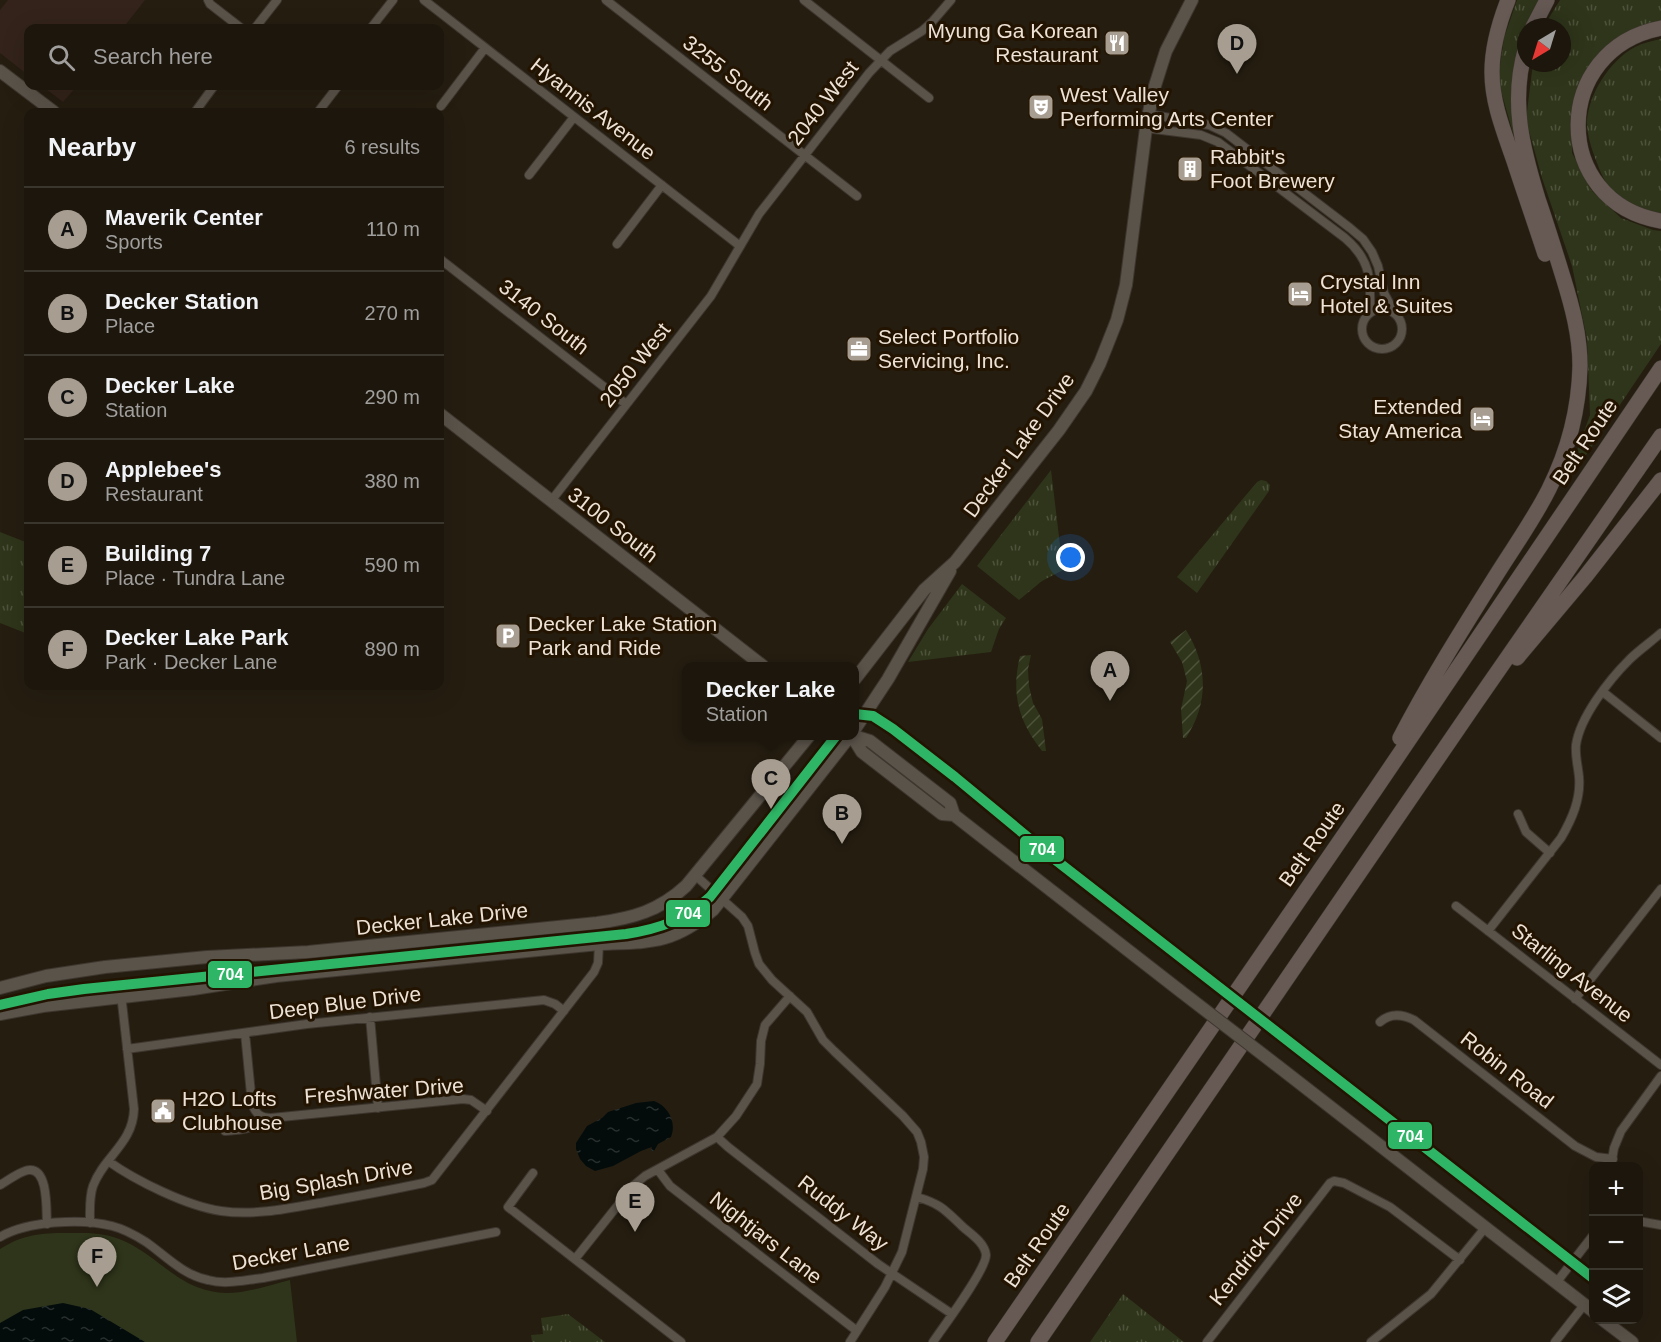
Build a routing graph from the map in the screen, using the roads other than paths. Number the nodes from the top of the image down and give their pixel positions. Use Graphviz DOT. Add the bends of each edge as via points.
graph roads {
  1 [pos="208,0"];
  2 [pos="277,0"];
  3 [pos="393,0"];
  4 [pos="424,0"];
  5 [pos="606,0"];
  6 [pos="951,0"];
  7 [pos="1192,0"];
  8 [pos="1508,0"];
  9 [pos="1547,0"];
  10 [pos="810,2"];
  11 [pos="1538,18"];
  12 [pos="236,24"];
  13 [pos="258,24"];
  14 [pos="374,24"];
  15 [pos="1661,28"];
  16 [pos="485,48"];
  17 [pos="881,60"];
  18 [pos="0,71"];
  19 [pos="1520,72"];
  20 [pos="24,89"];
  21 [pos="25,90"];
  22 [pos="211,90"];
  23 [pos="335,90"];
  24 [pos="930,98"];
  25 [pos="441,106"];
  26 [pos="49,108"];
  27 [pos="198,108"];
  28 [pos="321,108"];
  29 [pos="1148,114"];
  30 [pos="574,117"];
  31 [pos="1146,128"];
  32 [pos="805,155"];
  33 [pos="529,175"];
  34 [pos="662,185"];
  35 [pos="857,196"];
  36 [pos="1661,221"];
  37 [pos="617,244"];
  38 [pos="740,246"];
  39 [pos="444,261"];
  40 [pos="1370,312"];
  41 [pos="1394,312"];
  42 [pos="1661,368"];
  43 [pos="626,404"];
  44 [pos="444,417"];
  45 [pos="1661,436"];
  46 [pos="1562,456"];
  47 [pos="1661,480"];
  48 [pos="551,501"];
  49 [pos="955,562"];
  50 [pos="1661,633"];
  51 [pos="758,662"];
  52 [pos="859,674"];
  53 [pos="1603,692"];
  54 [pos="1473,707"];
  55 [pos="859,723"];
  56 [pos="859,737"];
  57 [pos="1661,738"];
  58 [pos="805,740"];
  59 [pos="848,740"];
  60 [pos="1375,790"];
  61 [pos="1518,814"];
  62 [pos="1550,853"];
  63 [pos="696,876"];
  64 [pos="1661,889"];
  65 [pos="723,899"];
  66 [pos="1456,906"];
  67 [pos="1488,931"];
  68 [pos="599,944"];
  69 [pos="0,988"];
  70 [pos="121,991"];
  71 [pos="790,996"];
  72 [pos="1575,999"];
  73 [pos="564,1011"];
  74 [pos="0,1014"];
  75 [pos="370,1017"];
  76 [pos="1380,1022"];
  77 [pos="245,1033"];
  78 [pos="127,1049"];
  79 [pos="1661,1065"];
  80 [pos="1661,1076"];
  81 [pos="378,1108"];
  82 [pos="486,1110"];
  83 [pos="260,1117"];
  84 [pos="225,1131"];
  85 [pos="717,1137"];
  86 [pos="108,1161"];
  87 [pos="1609,1162"];
  88 [pos="1612,1162"];
  89 [pos="658,1170"];
  90 [pos="533,1173"];
  91 [pos="0,1185"];
  92 [pos="917,1197"];
  93 [pos="1643,1222"];
  94 [pos="90,1223"];
  95 [pos="47,1224"];
  96 [pos="1661,1225"];
  97 [pos="1485,1228"];
  98 [pos="495,1233"];
  99 [pos="0,1237"];
  100 [pos="1589,1239"];
  101 [pos="575,1259"];
  102 [pos="1460,1260"];
  103 [pos="892,1273"];
  104 [pos="1556,1283"];
  105 [pos="1589,1308"];
  106 [pos="952,1314"];
  107 [pos="1608,1324"];
  108 [pos="857,1331"];
  109 [pos="681,1342"];
  110 [pos="850,1342"];
  111 [pos="933,1342"];
  112 [pos="995,1342"];
  113 [pos="1038,1342"];
  114 [pos="1207,1342"];
  115 [pos="1371,1342"];
  116 [pos="1555,1342"];
  117 [pos="1632,1342"];
  1 -- 12 [label="street"];
  2 -- 13 [label="street"];
  3 -- 14 [label="street"];
  4 -- 16 [label="street, Hyannis Avenue"];
  5 -- 32 [label="street, 3255 South"];
  6 -- 17 [label="street, 2040 West" via="927,26"];
  7 -- 29 [label="street, Decker Lake Drive" via="1166,51"];
  8 -- 46 [label="highway" via="1495,38 1493,86 1500,122 1570,337 1572,392"];
  9 -- 11 [label="highway"];
  10 -- 17 [label="street"];
  15 -- 36 [label="highway" via="1632,37 1600,62 1583,91 1577,123 1584,161 1600,188 1624,208"];
  16 -- 25 [label="street"];
  16 -- 30 [label="street, Hyannis Avenue"];
  17 -- 24 [label="street"];
  17 -- 32 [label="street, 2040 West"];
  18 -- 20 [label="street"];
  19 -- 46 [label="highway" via="1518,116 1522,141 1571,303 1579,346 1577,399"];
  21 -- 26 [label="street"];
  22 -- 27 [label="street"];
  23 -- 28 [label="street"];
  29 -- 31 [label="street, Decker Lake Drive"];
  29 -- 41 [label="street" via="1209,125 1226,133 1350,228 1372,252"];
  30 -- 33 [label="street"];
  30 -- 34 [label="street, Hyannis Avenue"];
  31 -- 40 [label="street" via="1201,135 1218,142 1345,238 1366,264"];
  31 -- 49 [label="street, Decker Lake Drive" via="1126,285 1100,363 1074,410"];
  32 -- 35 [label="street, 3255 South"];
  32 -- 38 [label="street, 2040 West" via="759,214"];
  34 -- 37 [label="street"];
  34 -- 38 [label="street, Hyannis Avenue"];
  38 -- 43 [label="street, 2050 West" via="711,296"];
  39 -- 43 [label="street, 3140 South"];
  40 -- 41 [label="street" via="1383,308"];
  40 -- 41 [label="street" via="1363,321 1362,333 1368,344 1378,349 1394,345 1401,335 1402,323"];
  42 -- 60 [label="highway, Belt Route"];
  43 -- 48 [label="street, 2050 West"];
  44 -- 48 [label="street, 3100 South"];
  45 -- 54 [label="highway"];
  46 -- 60 [label="highway" via="1543,500 1430,683"];
  47 -- 54 [label="highway" via="1564,603"];
  48 -- 51 [label="street, 3100 South"];
  49 -- 52 [label="street, Decker Lake Drive" via="924,590"];
  49 -- 55 [label="street, Decker Lake Drive"];
  50 -- 53 [label="street" via="1631,659"];
  53 -- 57 [label="street"];
  53 -- 62 [label="street" via="1585,717 1577,738 1579,791 1565,832"];
  54 -- 113 [label="highway"];
  56 -- 97 [label="street, bridge" via="870,741 950,803 954,815"];
  58 -- 63 [label="street, Decker Lake Drive"];
  59 -- 65 [label="street, Decker Lake Drive"];
  60 -- 112 [label="highway, Belt Route"];
  61 -- 62 [label="street" via="1526,832"];
  62 -- 67 [label="street"];
  63 -- 65 [label="street"];
  63 -- 69 [label="street, Decker Lake Drive" via="669,900 622,919 319,951 89,969"];
  64 -- 72 [label="street"];
  65 -- 68 [label="street, Decker Lake Drive" via="687,930 664,939"];
  65 -- 71 [label="street" via="748,926 759,964"];
  66 -- 67 [label="street, Starling Avenue"];
  67 -- 72 [label="street, Starling Avenue"];
  68 -- 70 [label="street, Decker Lake Drive" via="276,976 193,989"];
  68 -- 73 [label="street, Big Splash Drive" via="597,968"];
  70 -- 74 [label="street, Decker Lake Drive"];
  70 -- 78 [label="street"];
  71 -- 85 [label="street" via="762,1033 759,1076 753,1092"];
  71 -- 92 [label="street" via="807,1012 823,1040 917,1132 924,1157"];
  72 -- 79 [label="street, Starling Avenue"];
  73 -- 75 [label="street, Deep Blue Drive" via="544,1000"];
  73 -- 82 [label="street, Big Splash Drive"];
  75 -- 77 [label="street, Deep Blue Drive"];
  75 -- 81 [label="street"];
  76 -- 87 [label="street, Robin Road" via="1396,1015 1414,1020 1575,1146"];
  77 -- 78 [label="street, Deep Blue Drive"];
  77 -- 83 [label="street" via="252,1104"];
  78 -- 86 [label="street" via="134,1121"];
  80 -- 88 [label="street" via="1621,1131"];
  81 -- 82 [label="street, Freshwater Drive" via="463,1099"];
  81 -- 83 [label="street, Freshwater Drive"];
  82 -- 86 [label="street, Big Splash Drive" via="432,1180 424,1184 279,1210 244,1213 195,1205"];
  83 -- 84 [label="street" via="252,1127"];
  85 -- 89 [label="street"];
  85 -- 103 [label="street, Ruddy Way"];
  86 -- 94 [label="street" via="92,1188"];
  89 -- 101 [label="street" via="634,1185"];
  89 -- 108 [label="street, Nightjars Lane" via="670,1186"];
  90 -- 101 [label="street" via="508,1207"];
  91 -- 95 [label="street" via="27,1170 37,1173 45,1185"];
  92 -- 103 [label="street"];
  92 -- 106 [label="street" via="942,1207 985,1250 981,1269"];
  93 -- 96 [label="street"];
  94 -- 95 [label="street, Decker Lane"];
  94 -- 98 [label="street, Decker Lane" via="124,1230 188,1273 232,1283"];
  95 -- 99 [label="street, Decker Lane" via="21,1227"];
  97 -- 102 [label="street"];
  97 -- 104 [label="street"];
  100 -- 104 [label="street"];
  101 -- 109 [label="street"];
  102 -- 114 [label="street, Kendrick Drive" via="1390,1207 1336,1181"];
  102 -- 115 [label="street" via="1431,1294"];
  103 -- 106 [label="street, Ruddy Way"];
  103 -- 108 [label="street"];
  104 -- 105 [label="street"];
  105 -- 116 [label="street"];
  106 -- 111 [label="street"];
  107 -- 117 [label="street"];
  108 -- 110 [label="street"];
}
